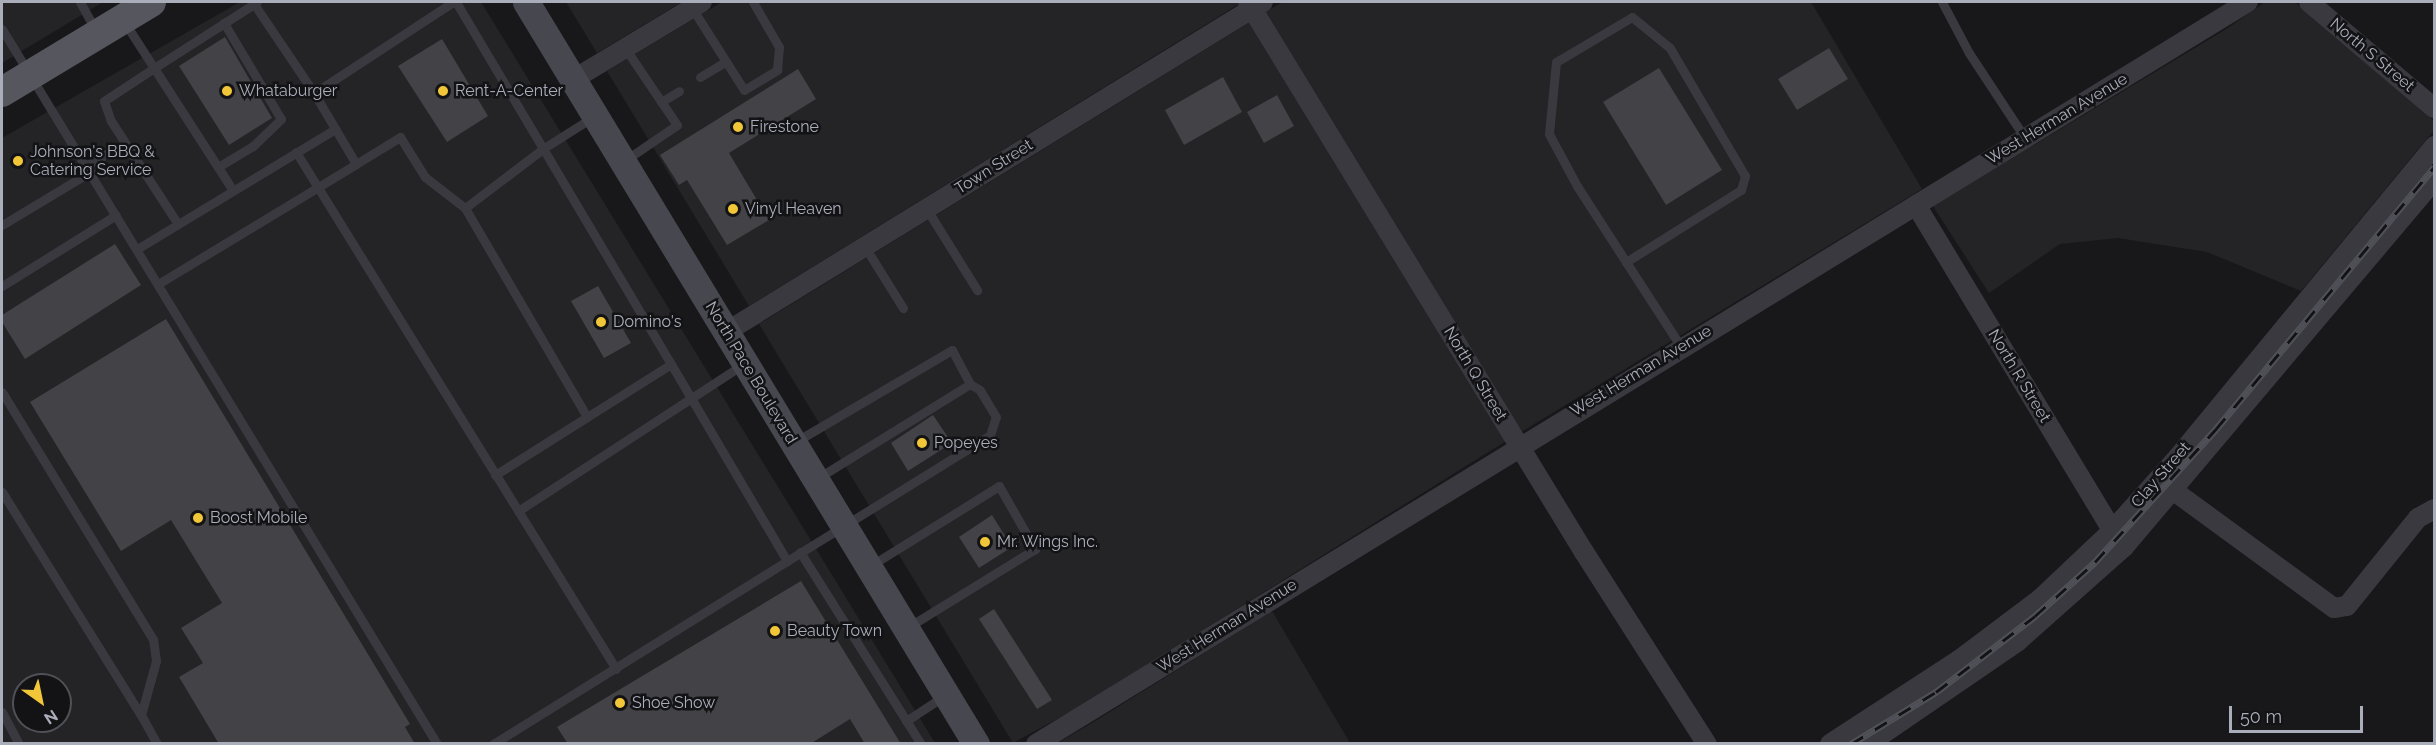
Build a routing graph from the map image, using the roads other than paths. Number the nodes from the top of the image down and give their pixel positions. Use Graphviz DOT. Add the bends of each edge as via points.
graph roads {
  1 [pos="80,2"];
  2 [pos="151,2"];
  3 [pos="255,2"];
  4 [pos="455,2"];
  5 [pos="526,2"];
  6 [pos="753,2"];
  7 [pos="1942,2"];
  8 [pos="2248,2"];
  9 [pos="2309,2"];
  10 [pos="1254,4"];
  11 [pos="697,5"];
  12 [pos="122,19"];
  13 [pos="224,23"];
  14 [pos="2,29"];
  15 [pos="97,34"];
  16 [pos="625,48"];
  17 [pos="725,62"];
  18 [pos="154,68"];
  19 [pos="30,75"];
  20 [pos="700,77"];
  21 [pos="574,79"];
  22 [pos="679,91"];
  23 [pos="2,92"];
  24 [pos="314,93"];
  25 [pos="661,102"];
  26 [pos="2434,108"];
  27 [pos="595,116"];
  28 [pos="335,129"];
  29 [pos="2025,138"];
  30 [pos="125,143"];
  31 [pos="2434,146"];
  32 [pos="544,148"];
  33 [pos="296,152"];
  34 [pos="623,162"];
  35 [pos="356,164"];
  36 [pos="218,167"];
  37 [pos="88,169"];
  38 [pos="2434,180"];
  39 [pos="318,187"];
  40 [pos="232,189"];
  41 [pos="1916,205"];
  42 [pos="465,208"];
  43 [pos="926,208"];
  44 [pos="116,216"];
  45 [pos="178,224"];
  46 [pos="2,225"];
  47 [pos="865,247"];
  48 [pos="137,249"];
  49 [pos="1626,262"];
  50 [pos="158,284"];
  51 [pos="2,286"];
  52 [pos="977,290"];
  53 [pos="903,308"];
  54 [pos="726,332"];
  55 [pos="1681,347"];
  56 [pos="745,363"];
  57 [pos="671,364"];
  58 [pos="970,384"];
  59 [pos="2,392"];
  60 [pos="691,398"];
  61 [pos="587,417"];
  62 [pos="793,443"];
  63 [pos="1519,445"];
  64 [pos="495,475"];
  65 [pos="816,480"];
  66 [pos="2174,491"];
  67 [pos="2,492"];
  68 [pos="2434,509"];
  69 [pos="518,511"];
  70 [pos="842,523"];
  71 [pos="2112,531"];
  72 [pos="2124,547"];
  73 [pos="800,552"];
  74 [pos="787,561"];
  75 [pos="869,567"];
  76 [pos="906,628"];
  77 [pos="616,669"];
  78 [pos="946,695"];
  79 [pos="2,712"];
  80 [pos="141,716"];
  81 [pos="906,721"];
  82 [pos="20,744"];
  83 [pos="157,744"];
  84 [pos="437,744"];
  85 [pos="493,744"];
  86 [pos="921,744"];
  87 [pos="976,744"];
  88 [pos="1036,744"];
  89 [pos="1707,744"];
  90 [pos="1830,744"];
  91 [pos="1868,744"];
  1 -- 15 [label="lane"];
  2 -- 12 [label="main road"];
  3 -- 13 [label="lane"];
  3 -- 24 [label="lane"];
  4 -- 24 [label="lane"];
  4 -- 32 [label="lane"];
  5 -- 21 [label="main road, North Pace Boulevard"];
  6 -- 17 [label="lane" via="779,47 777,70 744,90"];
  7 -- 29 [label="lane"];
  8 -- 29 [label="street, West Herman Avenue"];
  9 -- 26 [label="street, North S Street"];
  10 -- 43 [label="street, Town Street"];
  10 -- 63 [label="street, North Q Street"];
  11 -- 16 [label="street"];
  11 -- 17 [label="lane"];
  12 -- 15 [label="main road"];
  12 -- 18 [label="lane"];
  13 -- 18 [label="lane"];
  13 -- 36 [label="lane" via="281,119 253,146"];
  14 -- 19 [label="lane"];
  15 -- 19 [label="main road"];
  16 -- 21 [label="street"];
  16 -- 25 [label="lane"];
  17 -- 20 [label="lane"];
  18 -- 30 [label="lane" via="104,101"];
  18 -- 36 [label="lane"];
  19 -- 23 [label="main road"];
  19 -- 37 [label="lane"];
  21 -- 27 [label="main road, North Pace Boulevard"];
  22 -- 25 [label="lane"];
  24 -- 28 [label="lane"];
  25 -- 34 [label="lane" via="677,126"];
  27 -- 32 [label="lane"];
  27 -- 34 [label="main road, North Pace Boulevard"];
  28 -- 33 [label="lane"];
  28 -- 35 [label="lane"];
  29 -- 41 [label="street, West Herman Avenue"];
  30 -- 37 [label="lane"];
  30 -- 45 [label="lane"];
  31 -- 71 [label="street, Clay Street" via="2178,457"];
  32 -- 42 [label="lane"];
  32 -- 57 [label="lane"];
  33 -- 39 [label="lane"];
  33 -- 40 [label="lane"];
  34 -- 54 [label="main road, North Pace Boulevard"];
  35 -- 39 [label="lane"];
  35 -- 42 [label="lane" via="400,137 425,177"];
  36 -- 40 [label="lane"];
  37 -- 44 [label="lane"];
  37 -- 46 [label="lane"];
  38 -- 66 [label="street, Clay Street"];
  39 -- 50 [label="lane"];
  39 -- 64 [label="lane"];
  40 -- 45 [label="lane"];
  41 -- 55 [label="street, West Herman Avenue"];
  41 -- 71 [label="street, North R Street"];
  42 -- 61 [label="lane"];
  43 -- 47 [label="street, Town Street"];
  43 -- 52 [label="lane"];
  44 -- 48 [label="lane"];
  44 -- 51 [label="lane"];
  45 -- 48 [label="lane"];
  47 -- 53 [label="lane"];
  47 -- 54 [label="street, Town Street"];
  48 -- 50 [label="lane"];
  49 -- 49 [label="lane" via="1549,134 1556,62 1632,17 1670,48 1745,176 1741,190"];
  49 -- 55 [label="lane"];
  50 -- 84 [label="lane"];
  54 -- 56 [label="main road, North Pace Boulevard"];
  55 -- 63 [label="street, West Herman Avenue"];
  56 -- 60 [label="lane"];
  56 -- 62 [label="main road, North Pace Boulevard"];
  57 -- 60 [label="lane"];
  57 -- 61 [label="lane"];
  58 -- 62 [label="lane" via="952,350"];
  58 -- 65 [label="lane"];
  58 -- 70 [label="lane" via="980,390 996,417 990,435"];
  59 -- 80 [label="lane" via="153,639 156,661"];
  60 -- 69 [label="lane"];
  60 -- 74 [label="lane"];
  61 -- 64 [label="lane"];
  62 -- 65 [label="main road, North Pace Boulevard"];
  63 -- 88 [label="street, West Herman Avenue"];
  63 -- 89 [label="street, North Q Street"];
  64 -- 69 [label="lane"];
  65 -- 70 [label="main road, North Pace Boulevard"];
  66 -- 68 [label="street" via="2325,604 2340,609 2359,594 2418,518"];
  66 -- 72 [label="street, Clay Street"];
  67 -- 80 [label="lane"];
  69 -- 77 [label="lane"];
  70 -- 73 [label="lane"];
  70 -- 75 [label="main road, North Pace Boulevard"];
  71 -- 72 [label="street, North R Street"];
  71 -- 90 [label="street, Clay Street" via="2040,599 1959,660"];
  72 -- 91 [label="street, Clay Street" via="2017,642"];
  73 -- 74 [label="lane"];
  73 -- 81 [label="lane"];
  74 -- 77 [label="lane"];
  75 -- 76 [label="main road, North Pace Boulevard"];
  75 -- 76 [label="lane" via="999,486 1035,549"];
  76 -- 78 [label="main road, North Pace Boulevard"];
  77 -- 85 [label="lane"];
  78 -- 81 [label="lane"];
  78 -- 87 [label="main road, North Pace Boulevard"];
  79 -- 82 [label="lane"];
  80 -- 83 [label="lane"];
  81 -- 86 [label="lane"];
}
